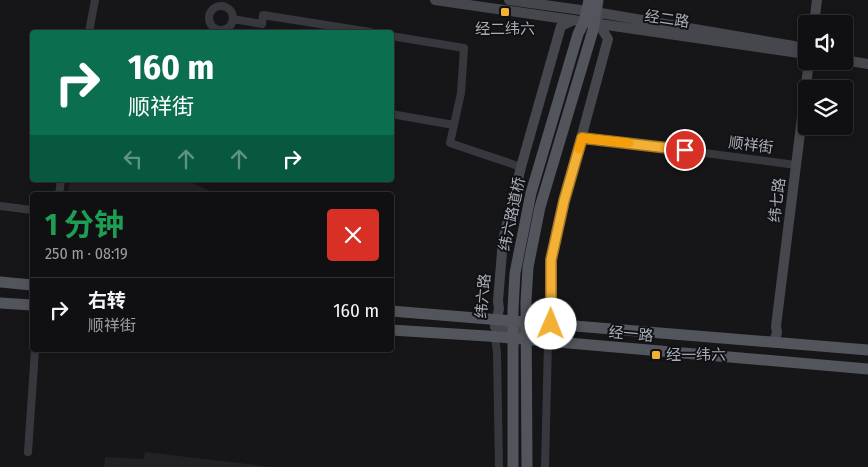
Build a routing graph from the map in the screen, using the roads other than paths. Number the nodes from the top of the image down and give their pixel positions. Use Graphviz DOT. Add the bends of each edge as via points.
graph roads {
  1 [pos="95,0"];
  2 [pos="434,0"];
  3 [pos="509,0"];
  4 [pos="817,0"];
  5 [pos="224,3"];
  6 [pos="590,14"];
  7 [pos="815,15"];
  8 [pos="233,19"];
  9 [pos="89,30"];
  10 [pos="341,30"];
  11 [pos="394,36"];
  12 [pos="798,47"];
  13 [pos="798,53"];
  14 [pos="853,55"];
  15 [pos="868,57"];
  16 [pos="853,62"];
  17 [pos="868,64"];
  18 [pos="808,70"];
  19 [pos="394,114"];
  20 [pos="454,124"];
  21 [pos="582,138"];
  22 [pos="796,165"];
  23 [pos="521,166"];
  24 [pos="0,206"];
  25 [pos="30,210"];
  26 [pos="0,282"];
  27 [pos="30,285"];
  28 [pos="0,303"];
  29 [pos="30,305"];
  30 [pos="394,311"];
  31 [pos="496,318"];
  32 [pos="551,324"];
  33 [pos="394,330"];
  34 [pos="495,337"];
  35 [pos="774,341"];
  36 [pos="548,342"];
  37 [pos="868,350"];
  38 [pos="35,352"];
  39 [pos="868,369"];
  40 [pos="28,452"];
  41 [pos="499,467"];
  42 [pos="513,467"];
  43 [pos="527,467"];
  44 [pos="545,467"];
  1 -- 9 [label="street"];
  2 -- 6 [label="street, 经二路"];
  3 -- 6 [label="street, 经二路"];
  4 -- 7 [label="street"];
  5 -- 8 [label="street"];
  5 -- 8 [label="street" via="211,11 210,24 224,30"];
  6 -- 12 [label="street, 经二路"];
  6 -- 13 [label="street, 经二路"];
  6 -- 21 [label="street" via="608,40"];
  6 -- 23 [label="street, 纬六路" via="561,26"];
  6 -- 42 [label="main road, 纬六路道桥" via="578,34 531,192 515,273"];
  6 -- 43 [label="main road, 纬六路道桥" via="591,36 540,207 528,267"];
  8 -- 10 [label="street" via="262,24 263,14"];
  11 -- 20 [label="street" via="464,48 461,93"];
  14 -- 15 [label="street"];
  16 -- 17 [label="street"];
  18 -- 22 [label="street, 纬七路"];
  19 -- 20 [label="street"];
  20 -- 23 [label="street" via="450,143"];
  21 -- 22 [label="street, 顺祥街"];
  21 -- 32 [label="street" via="551,260"];
  22 -- 35 [label="street, 纬七路"];
  23 -- 31 [label="street, 纬六路" via="503,240"];
  24 -- 25 [label="street"];
  26 -- 27 [label="main road"];
  28 -- 29 [label="main road"];
  30 -- 31 [label="main road, 经一路"];
  31 -- 32 [label="main road, 经一路"];
  31 -- 34 [label="street, 纬六路"];
  32 -- 34 [label="street, 纬六路" via="547,332 501,328"];
  32 -- 35 [label="main road, 经一路"];
  33 -- 34 [label="main road, 经一路"];
  34 -- 36 [label="main road, 经一路"];
  34 -- 41 [label="street"];
  35 -- 37 [label="main road, 经一路"];
  36 -- 39 [label="main road, 经一路"];
  36 -- 44 [label="street"];
  38 -- 40 [label="street"];
}
